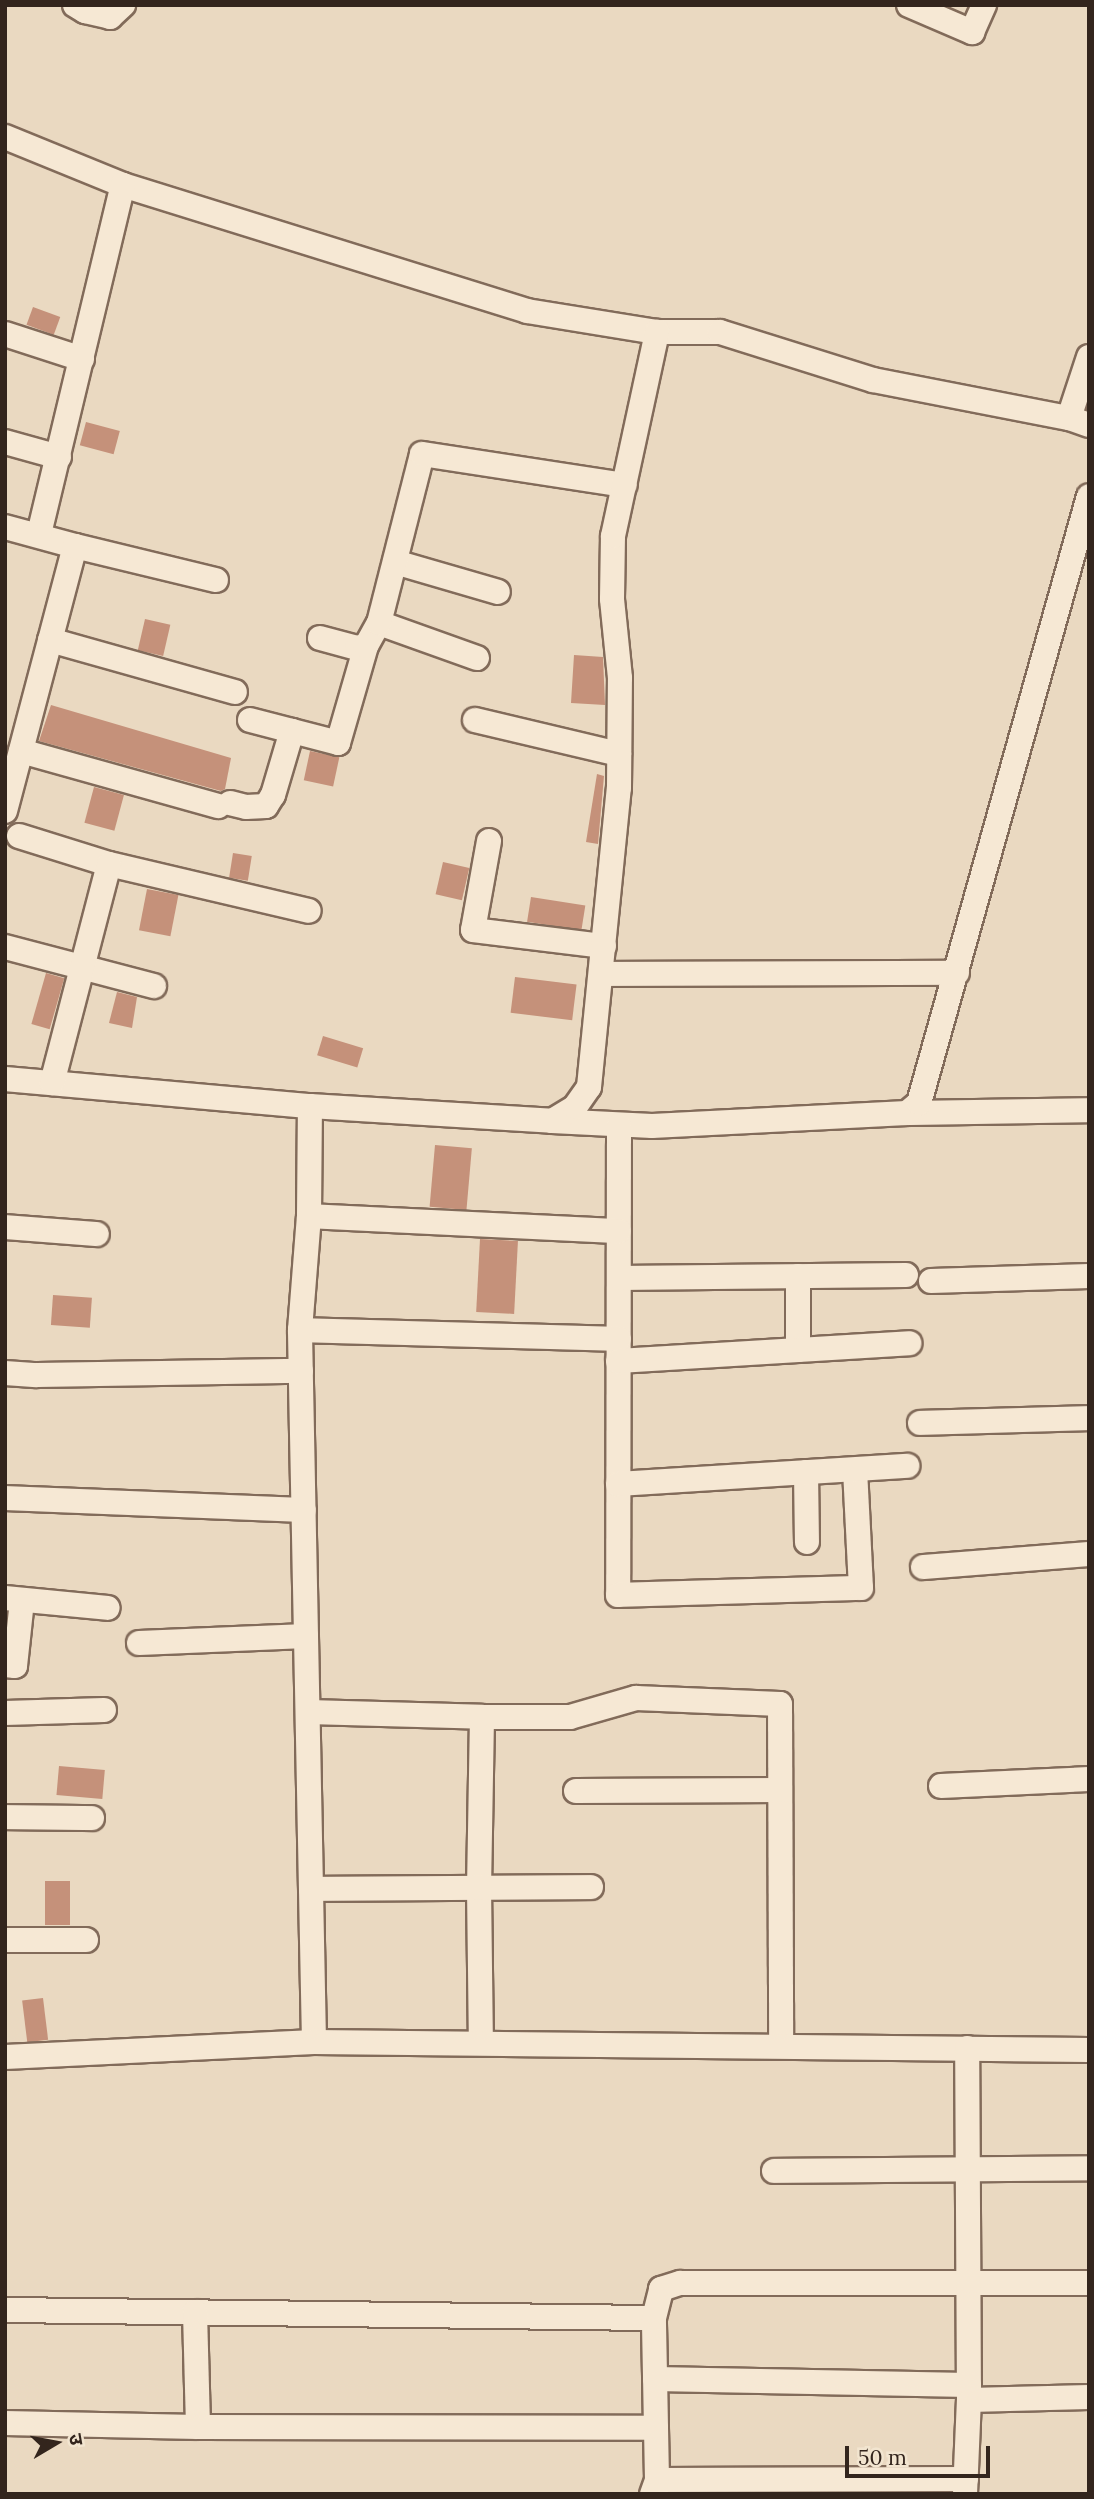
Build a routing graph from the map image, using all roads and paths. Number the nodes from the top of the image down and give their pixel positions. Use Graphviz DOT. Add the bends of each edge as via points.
graph roads {
  1 [pos="75,5"];
  2 [pos="123,5"];
  3 [pos="909,5"];
  4 [pos="984,5"];
  5 [pos="5,137"];
  6 [pos="123,186"];
  7 [pos="657,332"];
  8 [pos="5,334"];
  9 [pos="1089,357"];
  10 [pos="82,359"];
  11 [pos="1079,421"];
  12 [pos="5,442"];
  13 [pos="59,457"];
  14 [pos="625,485"];
  15 [pos="1089,496"];
  16 [pos="5,527"];
  17 [pos="39,534"];
  18 [pos="75,546"];
  19 [pos="395,562"];
  20 [pos="216,580"];
  21 [pos="498,592"];
  22 [pos="379,623"];
  23 [pos="320,638"];
  24 [pos="50,640"];
  25 [pos="366,646"];
  26 [pos="477,658"];
  27 [pos="235,692"];
  28 [pos="250,720"];
  29 [pos="475,720"];
  30 [pos="292,731"];
  31 [pos="21,751"];
  32 [pos="619,754"];
  33 [pos="5,811"];
  34 [pos="19,836"];
  35 [pos="489,841"];
  36 [pos="109,864"];
  37 [pos="309,911"];
  38 [pos="604,946"];
  39 [pos="5,947"];
  40 [pos="82,967"];
  41 [pos="957,973"];
  42 [pos="601,974"];
  43 [pos="154,986"];
  44 [pos="5,1079"];
  45 [pos="51,1083"];
  46 [pos="310,1106"];
  47 [pos="1089,1110"];
  48 [pos="907,1113"];
  49 [pos="552,1121"];
  50 [pos="619,1126"];
  51 [pos="309,1216"];
  52 [pos="5,1227"];
  53 [pos="619,1231"];
  54 [pos="97,1234"];
  55 [pos="906,1275"];
  56 [pos="798,1276"];
  57 [pos="1089,1276"];
  58 [pos="619,1279"];
  59 [pos="931,1280"];
  60 [pos="300,1330"];
  61 [pos="909,1343"];
  62 [pos="618,1350"];
  63 [pos="798,1350"];
  64 [pos="301,1370"];
  65 [pos="5,1373"];
  66 [pos="1089,1419"];
  67 [pos="920,1423"];
  68 [pos="907,1466"];
  69 [pos="855,1469"];
  70 [pos="806,1472"];
  71 [pos="618,1484"];
  72 [pos="5,1498"];
  73 [pos="304,1510"];
  74 [pos="807,1542"];
  75 [pos="1089,1554"];
  76 [pos="923,1567"];
  77 [pos="13,1599"];
  78 [pos="108,1608"];
  79 [pos="306,1636"];
  80 [pos="139,1643"];
  81 [pos="5,1665"];
  82 [pos="104,1710"];
  83 [pos="308,1712"];
  84 [pos="5,1713"];
  85 [pos="482,1717"];
  86 [pos="1089,1779"];
  87 [pos="941,1786"];
  88 [pos="576,1790"];
  89 [pos="780,1790"];
  90 [pos="5,1817"];
  91 [pos="92,1818"];
  92 [pos="591,1886"];
  93 [pos="479,1887"];
  94 [pos="311,1889"];
  95 [pos="5,1940"];
  96 [pos="86,1940"];
  97 [pos="314,2042"];
  98 [pos="481,2043"];
  99 [pos="781,2045"];
  100 [pos="967,2048"];
  101 [pos="1089,2050"];
  102 [pos="5,2057"];
  103 [pos="1089,2168"];
  104 [pos="968,2169"];
  105 [pos="774,2171"];
  106 [pos="1089,2283"];
  107 [pos="968,2284"];
  108 [pos="5,2310"];
  109 [pos="194,2312"];
  110 [pos="654,2318"];
  111 [pos="655,2379"];
  112 [pos="969,2392"];
  113 [pos="1089,2396"];
  114 [pos="5,2423"];
  115 [pos="198,2427"];
  116 [pos="656,2428"];
  117 [pos="966,2486"];
  118 [pos="655,2487"];
  1 -- 2 [label="street" via="110,17"];
  3 -- 4 [label="street" via="972,32"];
  5 -- 6 [label="street"];
  6 -- 7 [label="street" via="527,311"];
  6 -- 10 [label="street"];
  7 -- 11 [label="street" via="720,332 873,380"];
  7 -- 14 [label="street"];
  8 -- 10 [label="street"];
  9 -- 11 [label="street"];
  10 -- 13 [label="street"];
  12 -- 13 [label="street"];
  13 -- 17 [label="street"];
  14 -- 19 [label="street" via="422,454"];
  14 -- 32 [label="street" via="613,549"];
  15 -- 41 [label="street"];
  16 -- 17 [label="street"];
  17 -- 18 [label="street"];
  18 -- 20 [label="street"];
  18 -- 24 [label="street"];
  19 -- 21 [label="street"];
  19 -- 22 [label="street"];
  22 -- 25 [label="street"];
  22 -- 26 [label="street"];
  23 -- 25 [label="street" via="357,649"];
  24 -- 27 [label="street"];
  24 -- 31 [label="street"];
  25 -- 30 [label="street" via="338,743"];
  28 -- 30 [label="street"];
  29 -- 32 [label="street"];
  30 -- 31 [label="street" via="267,806 224,805"];
  31 -- 33 [label="street"];
  32 -- 38 [label="street"];
  34 -- 36 [label="street"];
  35 -- 38 [label="street" via="472,930"];
  36 -- 37 [label="street"];
  36 -- 40 [label="street"];
  38 -- 42 [label="street"];
  39 -- 40 [label="street"];
  40 -- 43 [label="street"];
  40 -- 45 [label="street"];
  41 -- 42 [label="street"];
  41 -- 48 [label="street" via="919,1103"];
  42 -- 49 [label="street" via="589,1087 575,1107"];
  44 -- 45 [label="street"];
  45 -- 46 [label="street"];
  46 -- 49 [label="street"];
  46 -- 51 [label="street"];
  47 -- 48 [label="street"];
  48 -- 50 [label="street"];
  49 -- 50 [label="street"];
  50 -- 53 [label="street"];
  51 -- 53 [label="street"];
  51 -- 60 [label="street"];
  52 -- 54 [label="street"];
  53 -- 58 [label="street"];
  55 -- 56 [label="street"];
  56 -- 58 [label="street"];
  56 -- 63 [label="street"];
  57 -- 59 [label="street"];
  58 -- 62 [label="street"];
  60 -- 62 [label="street"];
  60 -- 64 [label="street"];
  61 -- 63 [label="street"];
  62 -- 63 [label="street"];
  62 -- 71 [label="street"];
  64 -- 65 [label="street"];
  64 -- 73 [label="street"];
  66 -- 67 [label="street"];
  68 -- 69 [label="street"];
  69 -- 70 [label="street"];
  69 -- 71 [label="street" via="861,1588 618,1595"];
  70 -- 71 [label="street"];
  70 -- 74 [label="street"];
  72 -- 73 [label="street"];
  73 -- 79 [label="street"];
  75 -- 76 [label="street"];
  77 -- 78 [label="street"];
  77 -- 81 [label="street" via="15,1665"];
  79 -- 80 [label="street"];
  79 -- 83 [label="street"];
  82 -- 84 [label="street"];
  83 -- 85 [label="street"];
  83 -- 94 [label="street"];
  85 -- 89 [label="street" via="570,1717 636,1698 780,1704"];
  85 -- 93 [label="street"];
  86 -- 87 [label="street"];
  88 -- 89 [label="street"];
  89 -- 99 [label="street"];
  90 -- 91 [label="street"];
  92 -- 93 [label="street"];
  93 -- 94 [label="street"];
  93 -- 98 [label="street"];
  94 -- 97 [label="street"];
  95 -- 96 [label="street"];
  97 -- 98 [label="street"];
  97 -- 102 [label="street"];
  98 -- 99 [label="street"];
  99 -- 100 [label="street"];
  100 -- 101 [label="street"];
  100 -- 104 [label="street"];
  103 -- 104 [label="street"];
  104 -- 105 [label="street"];
  104 -- 107 [label="street"];
  106 -- 107 [label="street"];
  107 -- 110 [label="street" via="680,2283 661,2289"];
  107 -- 112 [label="street"];
  108 -- 109 [label="street"];
  109 -- 110 [label="street"];
  109 -- 115 [label="street"];
  110 -- 111 [label="street"];
  111 -- 112 [label="street"];
  111 -- 116 [label="street"];
  112 -- 113 [label="street"];
  112 -- 117 [label="street"];
  114 -- 115 [label="street"];
  115 -- 116 [label="street"];
  116 -- 118 [label="street"];
  117 -- 118 [label="street"];
}
